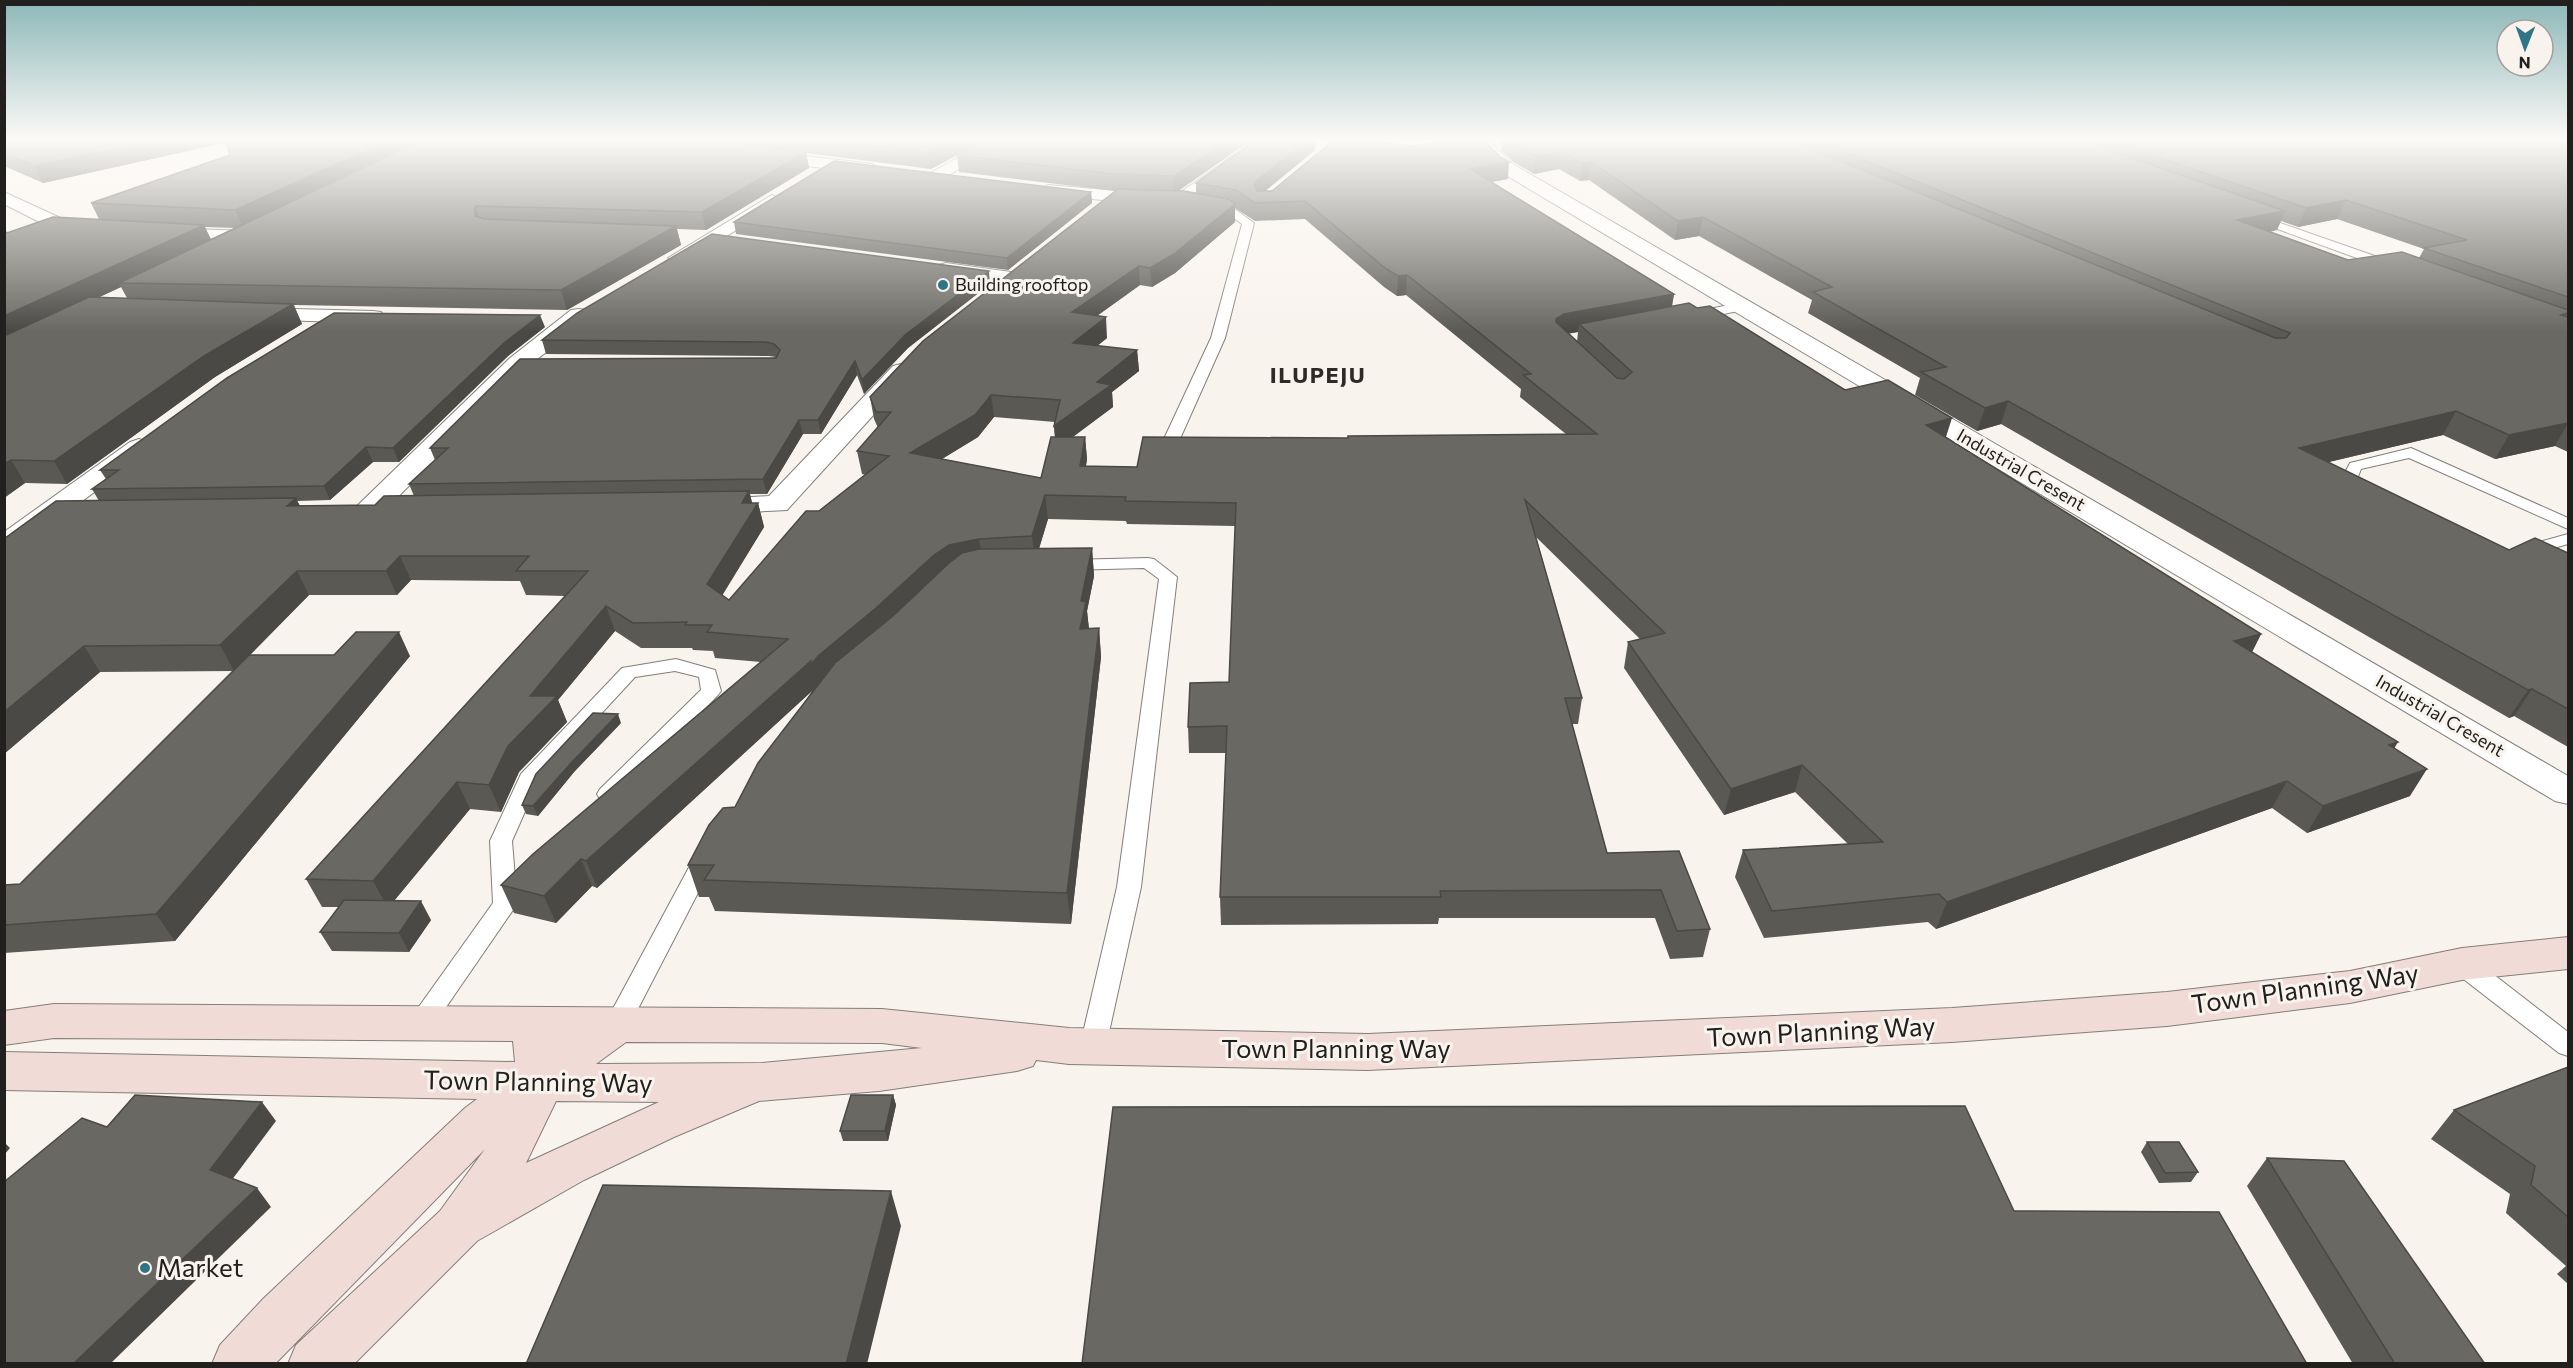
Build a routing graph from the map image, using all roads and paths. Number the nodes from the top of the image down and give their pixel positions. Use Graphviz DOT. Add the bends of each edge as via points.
graph roads {
  1 [pos="20,205"];
  2 [pos="765,205"];
  3 [pos="1105,205"];
  4 [pos="1194,205"];
  5 [pos="1570,205"];
  6 [pos="2239,212"];
  7 [pos="1086,220"];
  8 [pos="267,228"];
  9 [pos="105,232"];
  10 [pos="151,233"];
  11 [pos="247,237"];
  12 [pos="676,237"];
  13 [pos="711,238"];
  14 [pos="734,242"];
  15 [pos="216,252"];
  16 [pos="662,267"];
  17 [pos="930,267"];
  18 [pos="2406,271"];
  19 [pos="986,299"];
  20 [pos="602,302"];
  21 [pos="1744,306"];
  22 [pos="230,313"];
  23 [pos="335,316"];
  24 [pos="394,317"];
  25 [pos="537,318"];
  26 [pos="572,319"];
  27 [pos="1677,319"];
  28 [pos="294,341"];
  29 [pos="917,355"];
  30 [pos="518,363"];
  31 [pos="554,363"];
  32 [pos="156,434"];
  33 [pos="1172,441"];
  34 [pos="2377,499"];
  35 [pos="684,507"];
  36 [pos="403,511"];
  37 [pos="47,515"];
  38 [pos="83,515"];
  39 [pos="2568,524"];
  40 [pos="2568,539"];
  41 [pos="4,546"];
  42 [pos="2509,553"];
  43 [pos="1051,566"];
  44 [pos="2568,792"];
  45 [pos="591,813"];
  46 [pos="716,842"];
  47 [pos="544,862"];
  48 [pos="505,904"];
  49 [pos="2568,953"];
  50 [pos="2462,964"];
  51 [pos="422,1022"];
  52 [pos="534,1024"];
  53 [pos="617,1025"];
  54 [pos="4,1028"];
  55 [pos="1081,1046"];
  56 [pos="2568,1046"];
  57 [pos="4,1071"];
  58 [pos="539,1080"];
  59 [pos="762,1082"];
  60 [pos="458,1227"];
  61 [pos="239,1364"];
  62 [pos="315,1364"];
  1 -- 9 [label="street" via="64,227"];
  2 -- 13 [label="street"];
  3 -- 7 [label="street"];
  4 -- 33 [label="lane" via="1232,212 1248,223 1218,338"];
  5 -- 21 [label="street, Industrial Cresent"];
  6 -- 18 [label="lane"];
  8 -- 11 [label="main road"];
  10 -- 11 [label="street"];
  11 -- 15 [label="main road"];
  12 -- 13 [label="street"];
  13 -- 14 [label="street"];
  13 -- 16 [label="street"];
  17 -- 19 [label="street" via="1021,271"];
  20 -- 26 [label="street"];
  21 -- 27 [label="lane"];
  21 -- 44 [label="street, Industrial Cresent"];
  22 -- 23 [label="street"];
  23 -- 24 [label="street"];
  23 -- 28 [label="street"];
  25 -- 26 [label="street"];
  26 -- 30 [label="street"];
  29 -- 35 [label="street" via="777,504"];
  30 -- 31 [label="street"];
  30 -- 36 [label="street" via="356,511"];
  32 -- 37 [label="street"];
  34 -- 39 [label="lane" via="2346,484 2355,466 2411,453"];
  37 -- 38 [label="street"];
  37 -- 41 [label="street"];
  40 -- 42 [label="lane" via="2519,554"];
  43 -- 55 [label="lane" via="1148,563 1168,577 1129,887"];
  45 -- 48 [label="lane" via="711,691 708,674 676,665 629,672 529,779 501,841"];
  46 -- 53 [label="lane"];
  47 -- 48 [label="lane"];
  48 -- 51 [label="lane"];
  49 -- 50 [label="main road, Town Planning Way"];
  50 -- 55 [label="main road, Town Planning Way" via="2350,987 2190,1006 1952,1025 1368,1052"];
  50 -- 56 [label="lane"];
  51 -- 52 [label="main road, Town Planning Way"];
  51 -- 54 [label="main road, Town Planning Way" via="54,1021"];
  52 -- 53 [label="main road, Town Planning Way"];
  52 -- 58 [label="main road"];
  53 -- 55 [label="main road, Town Planning Way" via="882,1026"];
  53 -- 58 [label="main road"];
  55 -- 59 [label="main road, Town Planning Way" via="879,1072"];
  57 -- 58 [label="main road, Town Planning Way"];
  58 -- 59 [label="main road, Town Planning Way"];
  58 -- 60 [label="main road" via="530,1110 501,1165"];
  58 -- 61 [label="main road" via="481,1122"];
  59 -- 60 [label="main road" via="657,1123 577,1161"];
  60 -- 62 [label="main road"];
}
